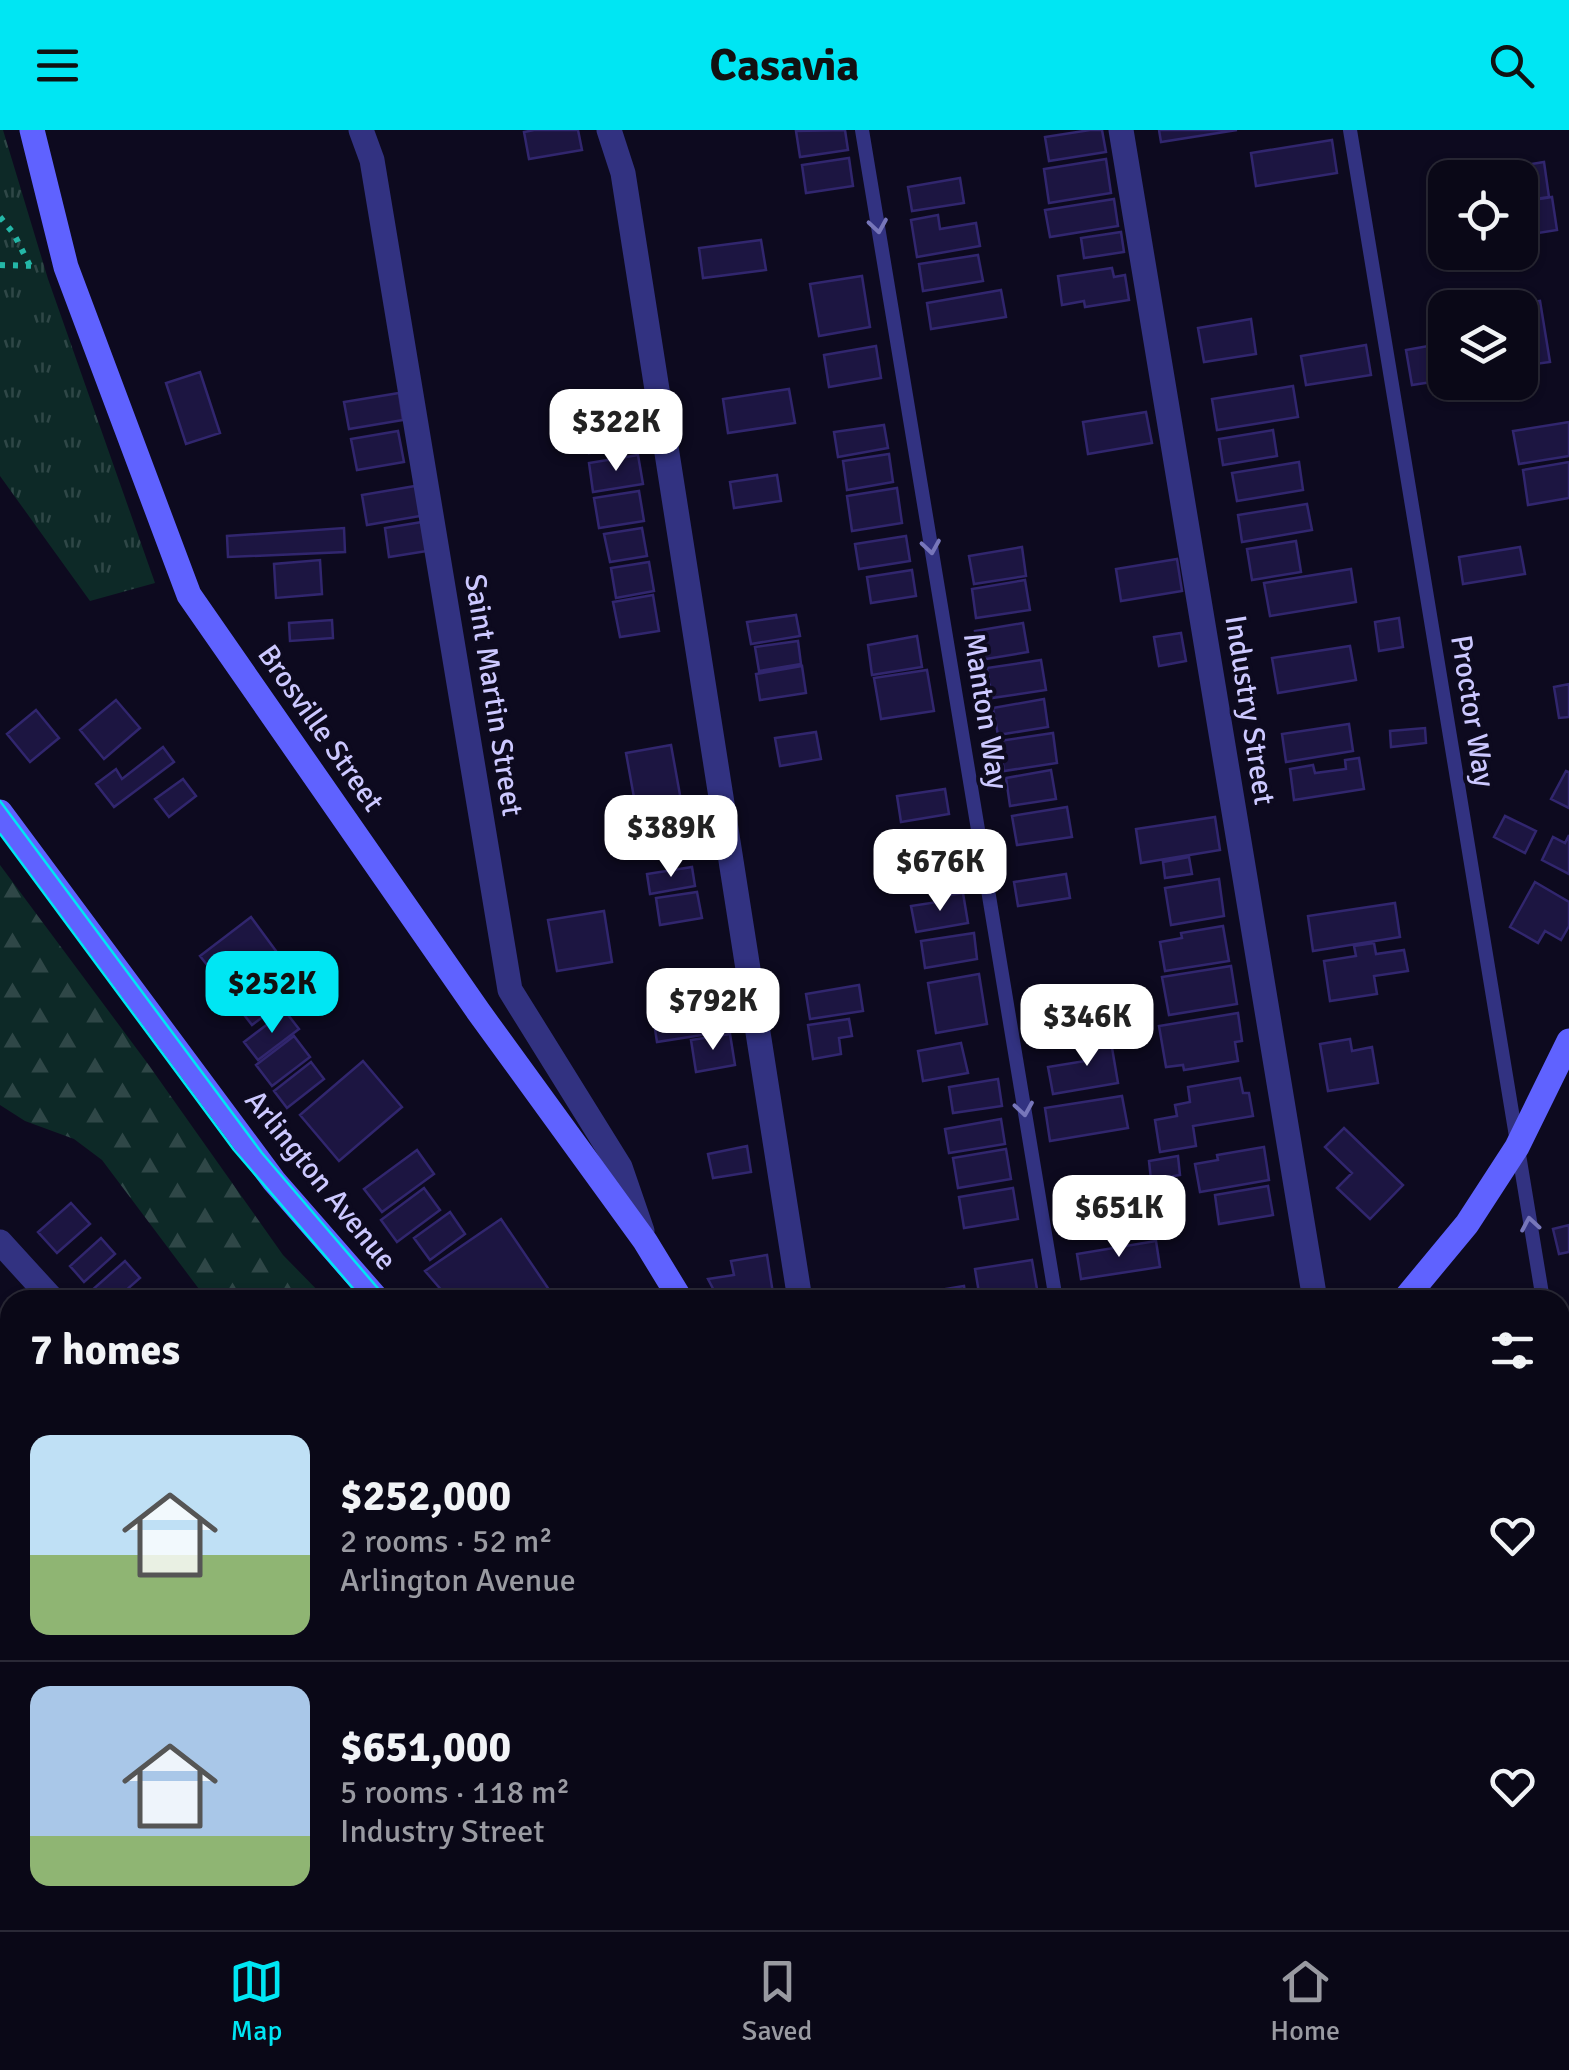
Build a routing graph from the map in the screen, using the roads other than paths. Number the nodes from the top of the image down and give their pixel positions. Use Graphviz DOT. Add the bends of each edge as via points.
graph roads {
  1 [pos="32,130"];
  2 [pos="361,130"];
  3 [pos="609,130"];
  4 [pos="862,130"];
  5 [pos="1122,130"];
  6 [pos="1350,130"];
  7 [pos="0,812"];
  8 [pos="1569,1041"];
  9 [pos="1517,1147"];
  10 [pos="645,1240"];
  11 [pos="0,1242"];
  12 [pos="44,1290"];
  13 [pos="369,1290"];
  14 [pos="675,1290"];
  15 [pos="798,1290"];
  16 [pos="1054,1290"];
  17 [pos="1313,1290"];
  18 [pos="1412,1290"];
  19 [pos="1541,1290"];
  1 -- 10 [label="street, Brosville Street" via="66,266 189,596"];
  2 -- 10 [label="street, Saint Martin Street" via="372,160 510,990 620,1167"];
  3 -- 15 [label="street" via="626,192"];
  4 -- 16 [label="lane, Manton Way, one-way"];
  5 -- 17 [label="street, Industry Street"];
  6 -- 9 [label="lane, Proctor Way"];
  7 -- 13 [label="street, Arlington Avenue" via="274,1181"];
  8 -- 9 [label="street"];
  9 -- 18 [label="street" via="1467,1224"];
  19 -- 9 [label="lane, Proctor Way, one-way"];
  10 -- 14 [label="street, Brosville Street"];
  11 -- 12 [label="street"];
}
